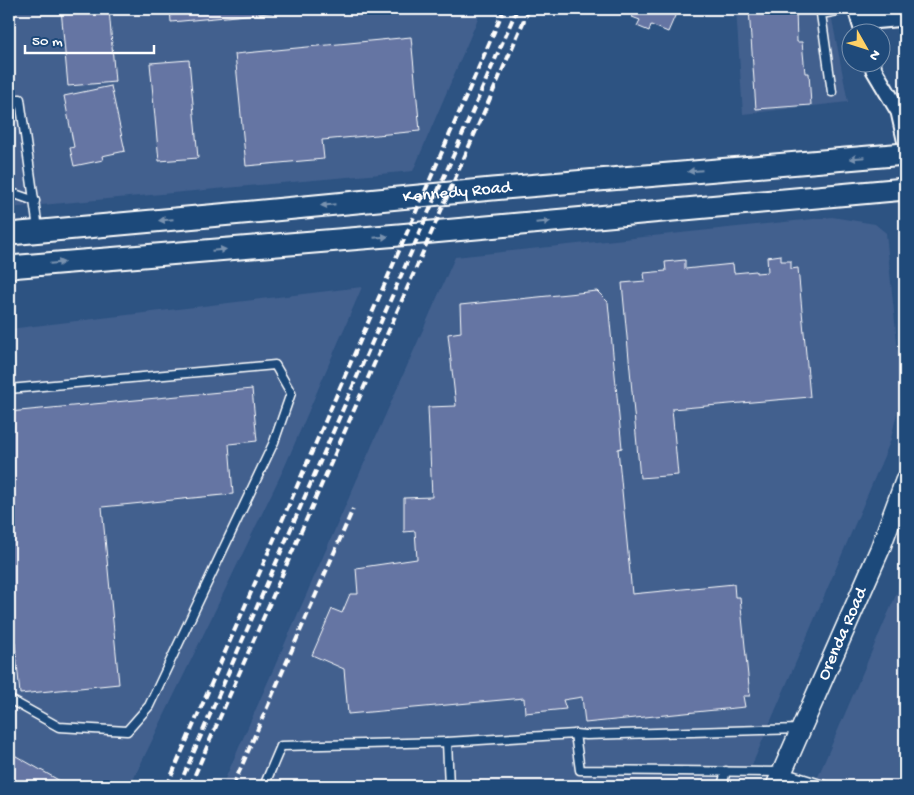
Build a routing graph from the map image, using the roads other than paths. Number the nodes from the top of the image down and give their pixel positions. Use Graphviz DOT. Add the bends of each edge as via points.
graph roads {
  1 [pos="849,9"];
  2 [pos="821,11"];
  3 [pos="905,18"];
  4 [pos="860,21"];
  5 [pos="875,72"];
  6 [pos="832,92"];
  7 [pos="9,100"];
  8 [pos="905,139"];
  9 [pos="905,154"];
  10 [pos="905,190"];
  11 [pos="9,192"];
  12 [pos="35,201"];
  13 [pos="38,231"];
  14 [pos="9,234"];
  15 [pos="9,267"];
  16 [pos="9,389"];
  17 [pos="905,481"];
  18 [pos="9,699"];
  19 [pos="800,729"];
  20 [pos="575,734"];
  21 [pos="447,742"];
  22 [pos="726,771"];
  23 [pos="779,779"];
  24 [pos="264,786"];
  25 [pos="449,786"];
  26 [pos="722,786"];
  27 [pos="827,786"];
  1 -- 2 [label="lane"];
  2 -- 6 [label="lane"];
  3 -- 4 [label="street"];
  5 -- 8 [label="street" via="899,112"];
  7 -- 12 [label="lane" via="20,99"];
  9 -- 13 [label="main road, Kennedy Road, one-way" via="492,188"];
  15 -- 10 [label="main road, one-way"];
  11 -- 12 [label="lane"];
  12 -- 13 [label="lane"];
  13 -- 14 [label="main road, Kennedy Road"];
  16 -- 18 [label="lane" via="275,365 291,392 274,442 149,706 128,731 59,727"];
  17 -- 19 [label="street, Orenda Road" via="880,549"];
  19 -- 20 [label="lane"];
  19 -- 23 [label="street, Orenda Road"];
  20 -- 21 [label="lane"];
  20 -- 22 [label="lane" via="580,770"];
  21 -- 24 [label="lane" via="281,746"];
  21 -- 25 [label="lane"];
  22 -- 23 [label="lane"];
  22 -- 26 [label="lane"];
  23 -- 27 [label="lane"];
}
